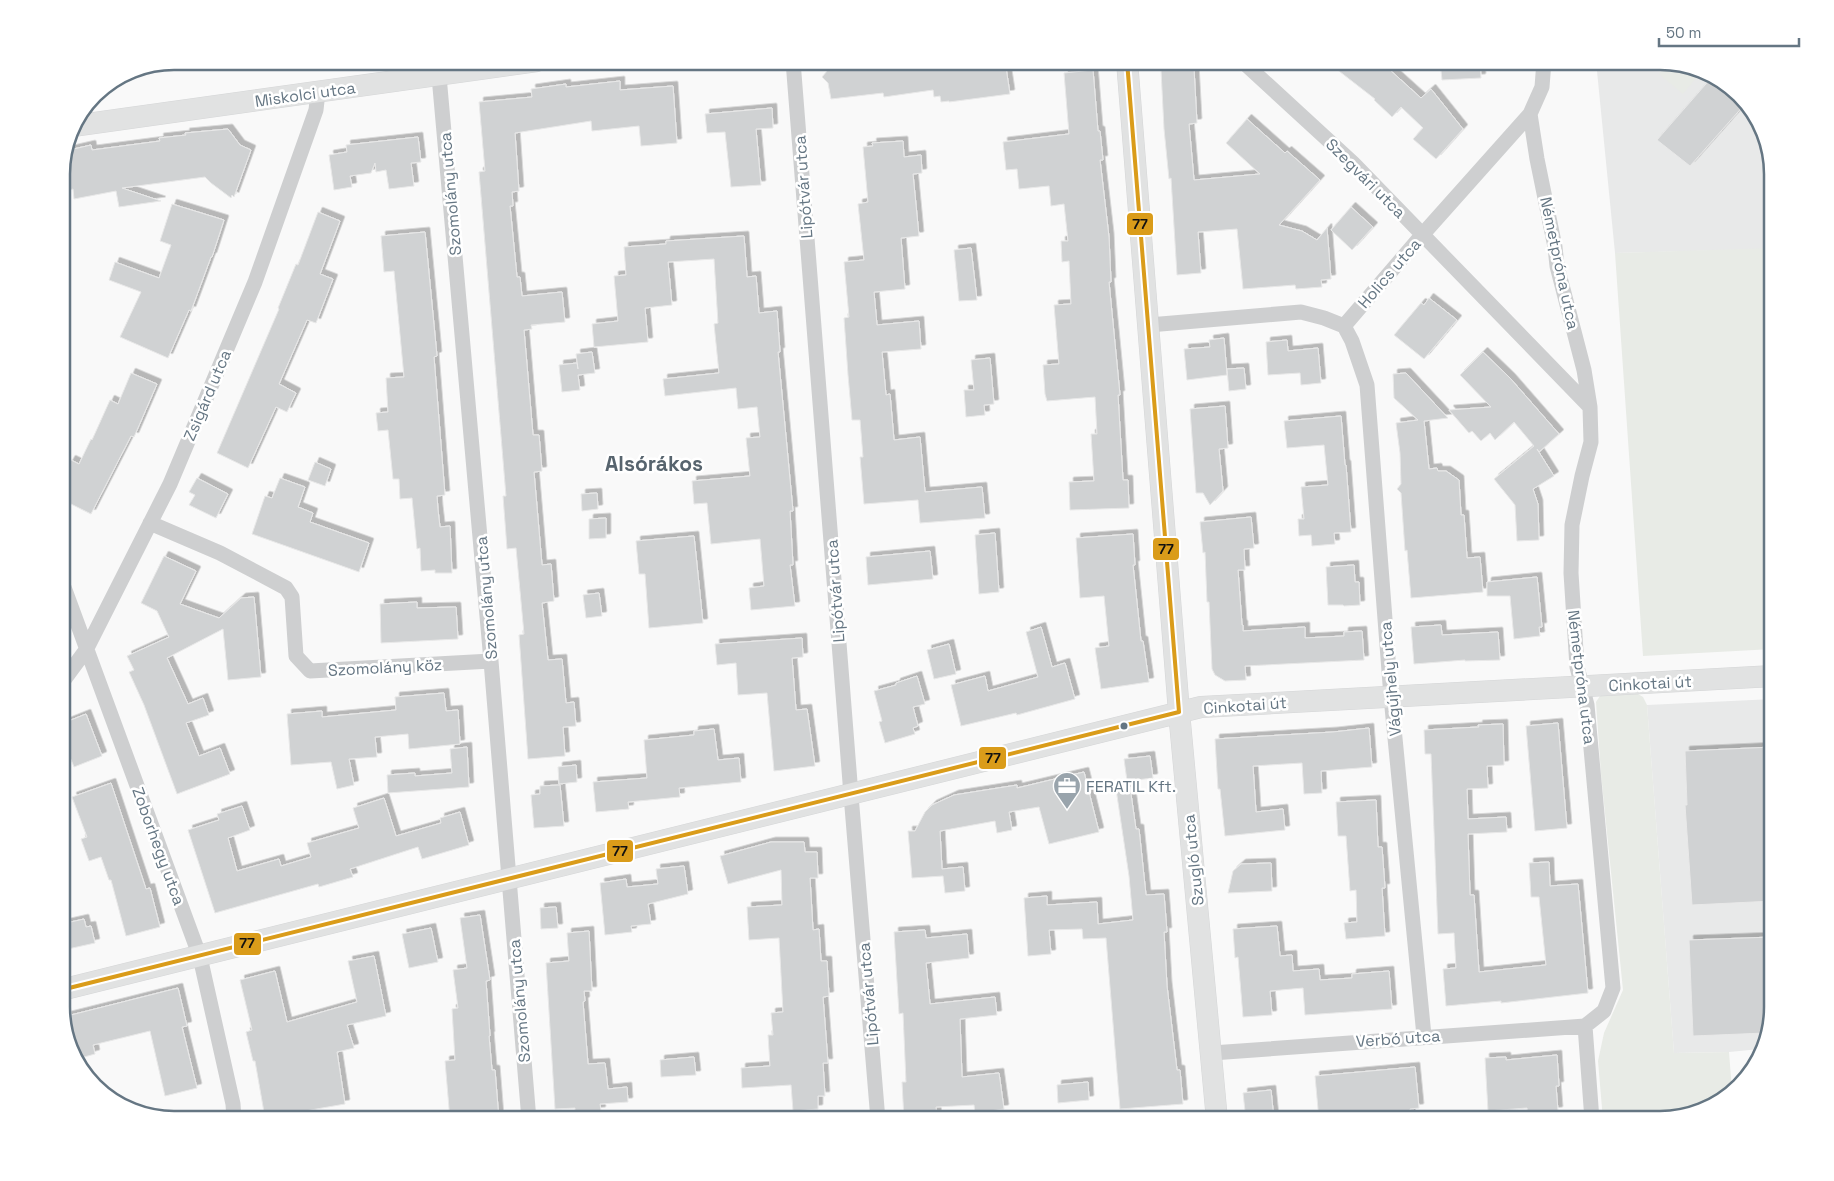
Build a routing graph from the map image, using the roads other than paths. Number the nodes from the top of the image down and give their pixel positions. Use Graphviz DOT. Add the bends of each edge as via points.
graph roads {
  1 [pos="478,70"];
  2 [pos="795,70"];
  3 [pos="1128,70"];
  4 [pos="1252,70"];
  5 [pos="1543,70"];
  6 [pos="439,76"];
  7 [pos="318,92"];
  8 [pos="1530,114"];
  9 [pos="83,125"];
  10 [pos="1423,234"];
  11 [pos="1149,325"];
  12 [pos="1344,326"];
  13 [pos="1590,407"];
  14 [pos="150,523"];
  15 [pos="70,603"];
  16 [pos="86,650"];
  17 [pos="491,661"];
  18 [pos="70,673"];
  19 [pos="1764,676"];
  20 [pos="1582,686"];
  21 [pos="1392,697"];
  22 [pos="1179,712"];
  23 [pos="851,795"];
  24 [pos="509,879"];
  25 [pos="200,957"];
  26 [pos="70,988"];
  27 [pos="1584,1026"];
  28 [pos="1424,1036"];
  29 [pos="1212,1053"];
  30 [pos="233,1111"];
  31 [pos="528,1111"];
  32 [pos="877,1111"];
  33 [pos="1216,1111"];
  34 [pos="1591,1111"];
  1 -- 6 [label="street, Miskolci utca"];
  2 -- 23 [label="street, Lipótvár utca"];
  3 -- 11 [label="street, Szugló utca"];
  4 -- 10 [label="street, Szegvári utca" via="1353,163"];
  5 -- 8 [label="street, Holics utca" via="1542,87"];
  6 -- 7 [label="street, Miskolci utca"];
  6 -- 17 [label="street, Szomolány utca"];
  7 -- 9 [label="street, Miskolci utca"];
  7 -- 14 [label="street, Zsigárd utca" via="316,110 255,282 170,484"];
  8 -- 10 [label="street, Holics utca"];
  8 -- 13 [label="street, Németpróna utca" via="1557,266 1584,370"];
  10 -- 12 [label="street, Holics utca"];
  10 -- 13 [label="street, Szegvári utca"];
  11 -- 12 [label="street" via="1301,312"];
  11 -- 22 [label="street, Szugló utca"];
  12 -- 21 [label="street, Vágújhely utca" via="1367,385"];
  13 -- 20 [label="street, Németpróna utca" via="1591,442 1572,525 1571,573"];
  14 -- 16 [label="street, Zsigárd utca"];
  14 -- 17 [label="street, Szomolány köz" via="220,553 286,588 292,597 296,656 310,671"];
  15 -- 16 [label="street, Zoborhegy utca"];
  16 -- 18 [label="street, Zsigárd utca"];
  16 -- 25 [label="street, Zoborhegy utca"];
  17 -- 24 [label="street, Szomolány utca"];
  19 -- 20 [label="street, Cinkotai út"];
  20 -- 21 [label="street, Cinkotai út"];
  20 -- 27 [label="street, Németpróna utca" via="1587,705 1613,988 1604,1011"];
  21 -- 22 [label="street, Cinkotai út" via="1201,707"];
  21 -- 28 [label="street, Vágújhely utca"];
  22 -- 23 [label="street, Cinkotai út"];
  22 -- 29 [label="street, Szugló utca"];
  23 -- 24 [label="street, Cinkotai út"];
  23 -- 32 [label="street, Lipótvár utca"];
  24 -- 25 [label="street, Cinkotai út"];
  24 -- 31 [label="street, Szomolány utca"];
  25 -- 26 [label="street, Cinkotai út"];
  25 -- 30 [label="street, Zoborhegy utca"];
  27 -- 28 [label="street, Verbó utca"];
  27 -- 34 [label="street"];
  28 -- 29 [label="street, Verbó utca"];
  29 -- 33 [label="street, Szugló utca"];
}
